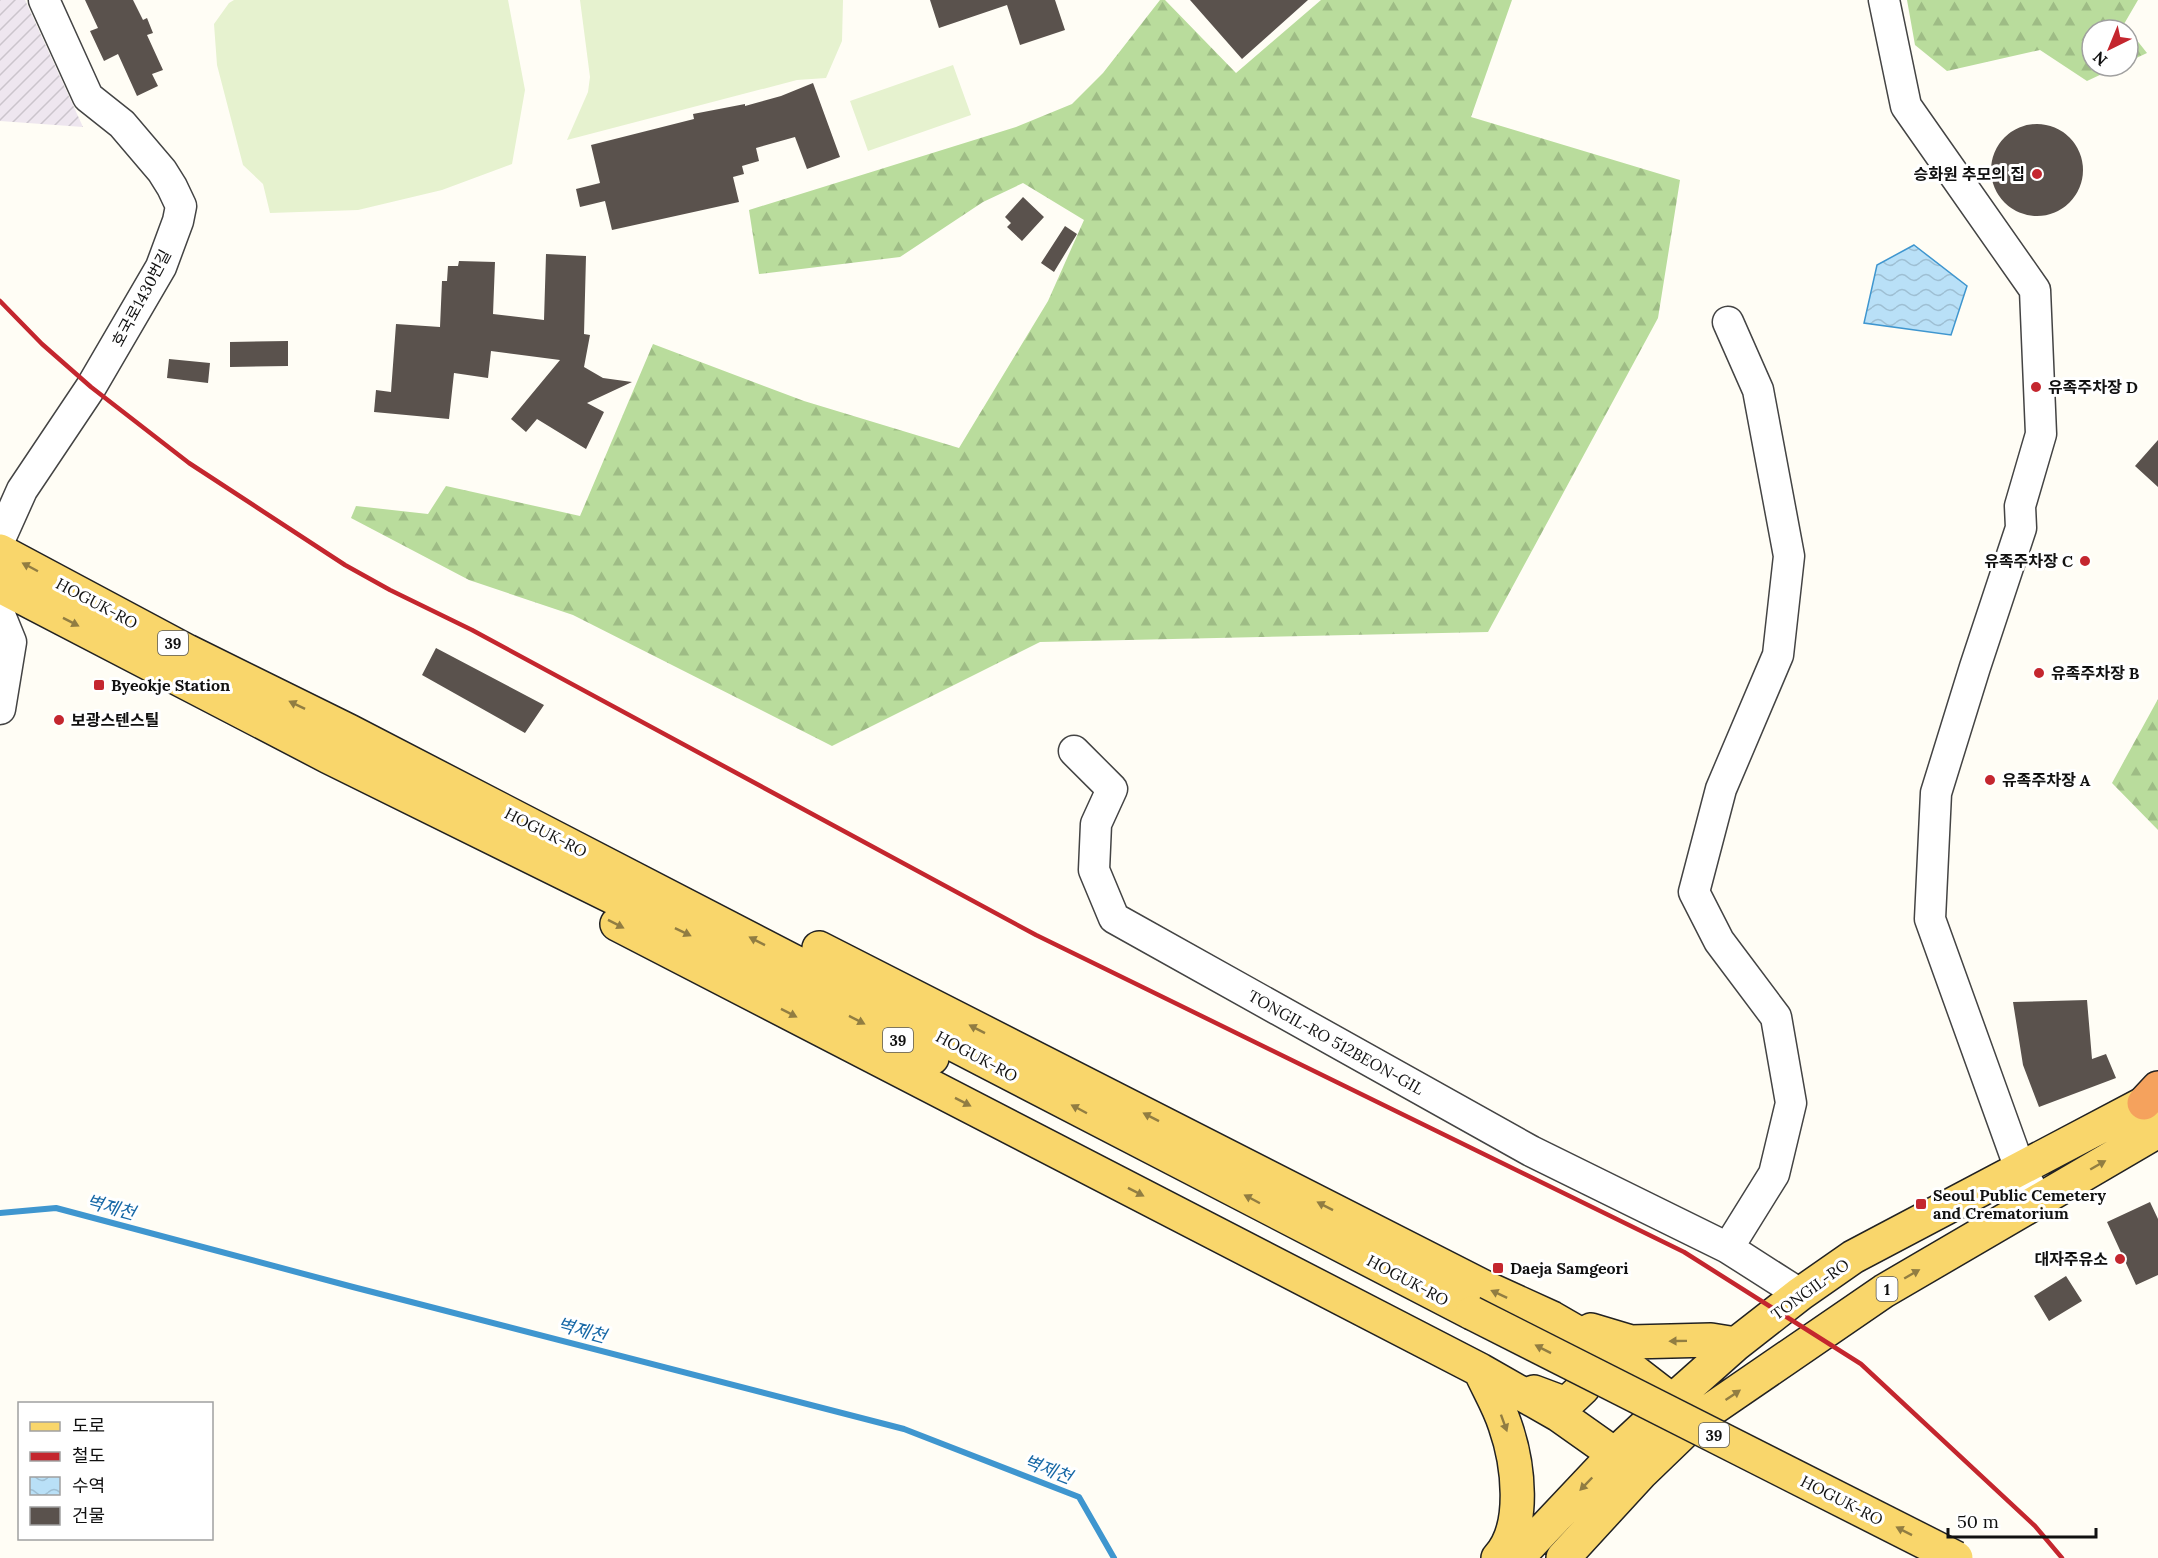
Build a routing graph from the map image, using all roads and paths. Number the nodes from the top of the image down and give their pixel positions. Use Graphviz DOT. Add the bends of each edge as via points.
graph roads {
  1 [pos="44,0"];
  2 [pos="1884,0"];
  3 [pos="1728,322"];
  4 [pos="0,539"];
  5 [pos="0,550"];
  6 [pos="0,586"];
  7 [pos="0,615"];
  8 [pos="0,710"];
  9 [pos="349,730"];
  10 [pos="1074,751"];
  11 [pos="329,757"];
  12 [pos="2155,1114"];
  13 [pos="2020,1169"];
  14 [pos="2038,1200"];
  15 [pos="1728,1248"];
  16 [pos="1800,1294"];
  17 [pos="1552,1318"];
  18 [pos="1467,1322"];
  19 [pos="1736,1344"];
  20 [pos="1480,1370"];
  21 [pos="1684,1410"];
  22 [pos="1615,1454"];
  23 [pos="1641,1473"];
  24 [pos="1498,1558"];
  25 [pos="1517,1558"];
  26 [pos="1563,1558"];
  27 [pos="1908,1558"];
  28 [pos="1956,1558"];
  1 -- 4 [label="street, 호국로1430번길" via="88,97 129,132 162,171 181,206 161,267 91,387 22,490"];
  2 -- 13 [label="street" via="1906,106 2035,290 2041,434 2020,506 2022,528 1936,793 1930,919"];
  3 -- 15 [label="street" via="1758,390 1789,556 1778,655 1721,789 1694,892 1719,941 1776,1017 1791,1103 1774,1174"];
  9 -- 5 [label="main road, HOGUK-RO / 39, one-way" via="187,651"];
  6 -- 11 [label="main road, HOGUK-RO / 39, one-way"];
  7 -- 8 [label="street" via="11,642"];
  17 -- 9 [label="main road, one-way" via="1484,1287 594,833"];
  18 -- 9 [label="main road, HOGUK-RO / 39, one-way"];
  10 -- 15 [label="street, TONGIL-RO 512BEON-GIL" via="1112,789 1096,824 1094,870 1114,918 1531,1151"];
  11 -- 18 [label="main road, HOGUK-RO / 39, one-way"];
  11 -- 20 [label="main road, one-way" via="565,897"];
  12 -- 13 [label="main road, TONGIL-RO / 1"];
  14 -- 12 [label="main road, TONGIL-RO / 1, one-way"];
  13 -- 14 [label="street"];
  13 -- 16 [label="main road, TONGIL-RO / 1" via="1854,1257"];
  21 -- 14 [label="main road, TONGIL-RO / 1, one-way"];
  15 -- 16 [label="street, TONGIL-RO 512BEON-GIL"];
  16 -- 19 [label="main road, TONGIL-RO / 1"];
  19 -- 17 [label="main road, one-way" via="1711,1340 1631,1342"];
  17 -- 20 [label="main road" via="1592,1366 1582,1388 1566,1404"];
  17 -- 21 [label="main road" via="1604,1348"];
  18 -- 27 [label="main road, HOGUK-RO / 39"];
  28 -- 18 [label="main road, HOGUK-RO / 39, one-way, bridge"];
  19 -- 21 [label="main road, TONGIL-RO / 1"];
  20 -- 22 [label="main road" via="1559,1415"];
  20 -- 24 [label="main road, one-way" via="1505,1424 1517,1473 1515,1522 1506,1550"];
  21 -- 22 [label="main road, TONGIL-RO / 1"];
  21 -- 23 [label="main road, TONGIL-RO / 1"];
  22 -- 23 [label="main road"];
  22 -- 25 [label="main road, TONGIL-RO / 1, one-way"];
  23 -- 26 [label="main road, TONGIL-RO / 1"];
}
